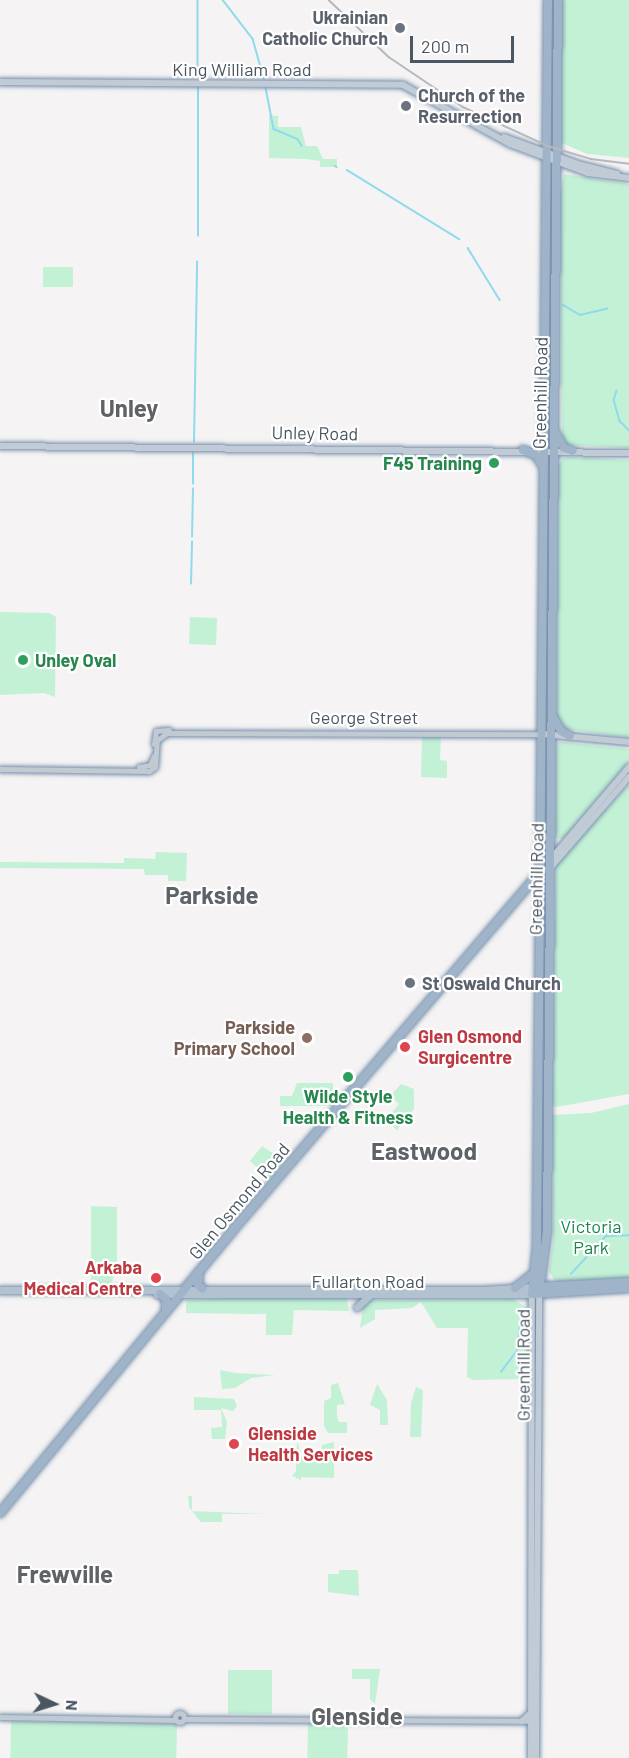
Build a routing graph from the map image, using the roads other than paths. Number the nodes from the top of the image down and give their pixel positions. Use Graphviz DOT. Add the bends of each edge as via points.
graph roads {
  1 [pos="548,0"];
  2 [pos="558,0"];
  3 [pos="0,82"];
  4 [pos="557,98"];
  5 [pos="548,103"];
  6 [pos="547,156"];
  7 [pos="557,160"];
  8 [pos="629,176"];
  9 [pos="557,189"];
  10 [pos="547,196"];
  11 [pos="546,233"];
  12 [pos="557,240"];
  13 [pos="557,275"];
  14 [pos="546,281"];
  15 [pos="555,384"];
  16 [pos="545,410"];
  17 [pos="555,431"];
  18 [pos="545,433"];
  19 [pos="0,446"];
  20 [pos="523,450"];
  21 [pos="545,450"];
  22 [pos="554,450"];
  23 [pos="573,451"];
  24 [pos="629,453"];
  25 [pos="544,470"];
  26 [pos="554,480"];
  27 [pos="544,486"];
  28 [pos="553,549"];
  29 [pos="544,554"];
  30 [pos="554,566"];
  31 [pos="544,570"];
  32 [pos="553,622"];
  33 [pos="543,623"];
  34 [pos="552,704"];
  35 [pos="542,705"];
  36 [pos="552,716"];
  37 [pos="542,734"];
  38 [pos="552,734"];
  39 [pos="570,736"];
  40 [pos="629,742"];
  41 [pos="629,767"];
  42 [pos="0,769"];
  43 [pos="629,777"];
  44 [pos="542,780"];
  45 [pos="552,780"];
  46 [pos="551,863"];
  47 [pos="541,874"];
  48 [pos="528,892"];
  49 [pos="541,892"];
  50 [pos="507,913"];
  51 [pos="544,1258"];
  52 [pos="199,1271"];
  53 [pos="534,1272"];
  54 [pos="629,1282"];
  55 [pos="558,1285"];
  56 [pos="629,1288"];
  57 [pos="203,1289"];
  58 [pos="0,1290"];
  59 [pos="107,1290"];
  60 [pos="536,1290"];
  61 [pos="518,1291"];
  62 [pos="182,1292"];
  63 [pos="160,1294"];
  64 [pos="369,1296"];
  65 [pos="357,1307"];
  66 [pos="530,1310"];
  67 [pos="166,1313"];
  68 [pos="0,1513"];
  69 [pos="531,1713"];
  70 [pos="0,1718"];
  71 [pos="522,1721"];
  72 [pos="534,1721"];
  73 [pos="537,1743"];
  74 [pos="531,1755"];
  75 [pos="537,1758"];
  1 -- 5 [label="highway, Greenhill Road"];
  2 -- 4 [label="highway, Greenhill Road"];
  3 -- 6 [label="main road, King William Road" via="403,85 472,126"];
  4 -- 5 [label="highway"];
  4 -- 7 [label="highway, Greenhill Road"];
  5 -- 6 [label="highway, Greenhill Road"];
  6 -- 7 [label="main road, King William Road"];
  6 -- 10 [label="highway, Greenhill Road"];
  7 -- 8 [label="main road, King William Road"];
  7 -- 9 [label="highway, Greenhill Road"];
  9 -- 10 [label="highway" via="553,186"];
  9 -- 12 [label="highway, Greenhill Road"];
  10 -- 11 [label="highway, Greenhill Road"];
  11 -- 12 [label="highway"];
  11 -- 14 [label="highway, Greenhill Road"];
  12 -- 13 [label="highway, Greenhill Road"];
  13 -- 14 [label="highway" via="552,286"];
  13 -- 15 [label="highway, Greenhill Road"];
  14 -- 16 [label="highway, Greenhill Road"];
  15 -- 16 [label="highway" via="550,408"];
  15 -- 17 [label="highway, Greenhill Road"];
  16 -- 18 [label="highway, Greenhill Road"];
  17 -- 22 [label="highway, Greenhill Road"];
  17 -- 23 [label="highway" via="564,448"];
  18 -- 20 [label="main road" via="539,443"];
  18 -- 21 [label="highway, Greenhill Road"];
  19 -- 20 [label="main road, Unley Road"];
  20 -- 21 [label="main road, Unley Road"];
  20 -- 25 [label="highway" via="539,458"];
  21 -- 22 [label="main road, Unley Road"];
  21 -- 25 [label="highway, Greenhill Road"];
  22 -- 23 [label="main road, Unley Road"];
  22 -- 26 [label="highway, Greenhill Road"];
  23 -- 24 [label="main road, Unley Road"];
  25 -- 27 [label="highway, Greenhill Road"];
  26 -- 27 [label="highway"];
  26 -- 28 [label="highway, Greenhill Road"];
  27 -- 29 [label="highway, Greenhill Road"];
  28 -- 29 [label="highway" via="549,556"];
  28 -- 30 [label="highway, Greenhill Road"];
  29 -- 31 [label="highway, Greenhill Road"];
  30 -- 31 [label="highway"];
  30 -- 32 [label="highway, Greenhill Road"];
  31 -- 33 [label="highway, Greenhill Road"];
  32 -- 33 [label="highway"];
  32 -- 34 [label="highway, Greenhill Road"];
  33 -- 35 [label="highway, Greenhill Road"];
  34 -- 35 [label="highway"];
  34 -- 36 [label="highway, Greenhill Road"];
  35 -- 37 [label="highway, Greenhill Road"];
  36 -- 38 [label="highway, Greenhill Road"];
  36 -- 39 [label="highway" via="561,731"];
  37 -- 38 [label="main road"];
  37 -- 42 [label="street, George Street" via="185,732 158,734 151,767"];
  37 -- 44 [label="highway, Greenhill Road"];
  38 -- 39 [label="main road"];
  38 -- 45 [label="highway, Greenhill Road"];
  39 -- 40 [label="main road"];
  41 -- 46 [label="main road, Glen Osmond Road"];
  43 -- 46 [label="main road, Glen Osmond Road"];
  44 -- 45 [label="highway"];
  44 -- 47 [label="highway, Greenhill Road"];
  45 -- 46 [label="highway, Greenhill Road"];
  46 -- 47 [label="highway, Glen Osmond Road"];
  46 -- 51 [label="highway, Greenhill Road"];
  47 -- 48 [label="highway, Glen Osmond Road"];
  47 -- 49 [label="highway, Greenhill Road"];
  47 -- 50 [label="highway, Glen Osmond Road"];
  48 -- 49 [label="highway"];
  48 -- 50 [label="highway, Glen Osmond Road"];
  49 -- 53 [label="highway, Greenhill Road"];
  50 -- 52 [label="highway, Glen Osmond Road"];
  51 -- 55 [label="highway" via="547,1277"];
  51 -- 60 [label="highway, Greenhill Road"];
  52 -- 57 [label="highway" via="198,1285"];
  52 -- 62 [label="highway, Glen Osmond Road"];
  53 -- 60 [label="highway, Greenhill Road"];
  53 -- 61 [label="highway"];
  54 -- 55 [label="highway, Fullarton Road"];
  55 -- 60 [label="highway, Fullarton Road"];
  56 -- 60 [label="highway, Fullarton Road"];
  57 -- 61 [label="main road, Fullarton Road"];
  57 -- 62 [label="main road, Fullarton Road"];
  58 -- 59 [label="main road, Fullarton Road"];
  59 -- 62 [label="main road, Fullarton Road"];
  59 -- 63 [label="main road, Fullarton Road"];
  60 -- 61 [label="main road, Fullarton Road"];
  60 -- 66 [label="main road, Greenhill Road"];
  60 -- 72 [label="main road, Greenhill Road"];
  61 -- 64 [label="main road, Fullarton Road"];
  61 -- 66 [label="main road"];
  62 -- 63 [label="main road, Fullarton Road"];
  62 -- 64 [label="main road, Fullarton Road"];
  62 -- 67 [label="highway, Glen Osmond Road"];
  63 -- 67 [label="highway" via="166,1299"];
  64 -- 65 [label="main road"];
  66 -- 69 [label="main road, Greenhill Road"];
  67 -- 68 [label="highway, Glen Osmond Road"];
  69 -- 71 [label="main road"];
  69 -- 72 [label="main road, Greenhill Road"];
  70 -- 71 [label="street"];
  71 -- 72 [label="street"];
  72 -- 73 [label="main road, Greenhill Road"];
  72 -- 74 [label="main road, Greenhill Road"];
  73 -- 74 [label="main road"];
  73 -- 75 [label="main road, Greenhill Road"];
}
